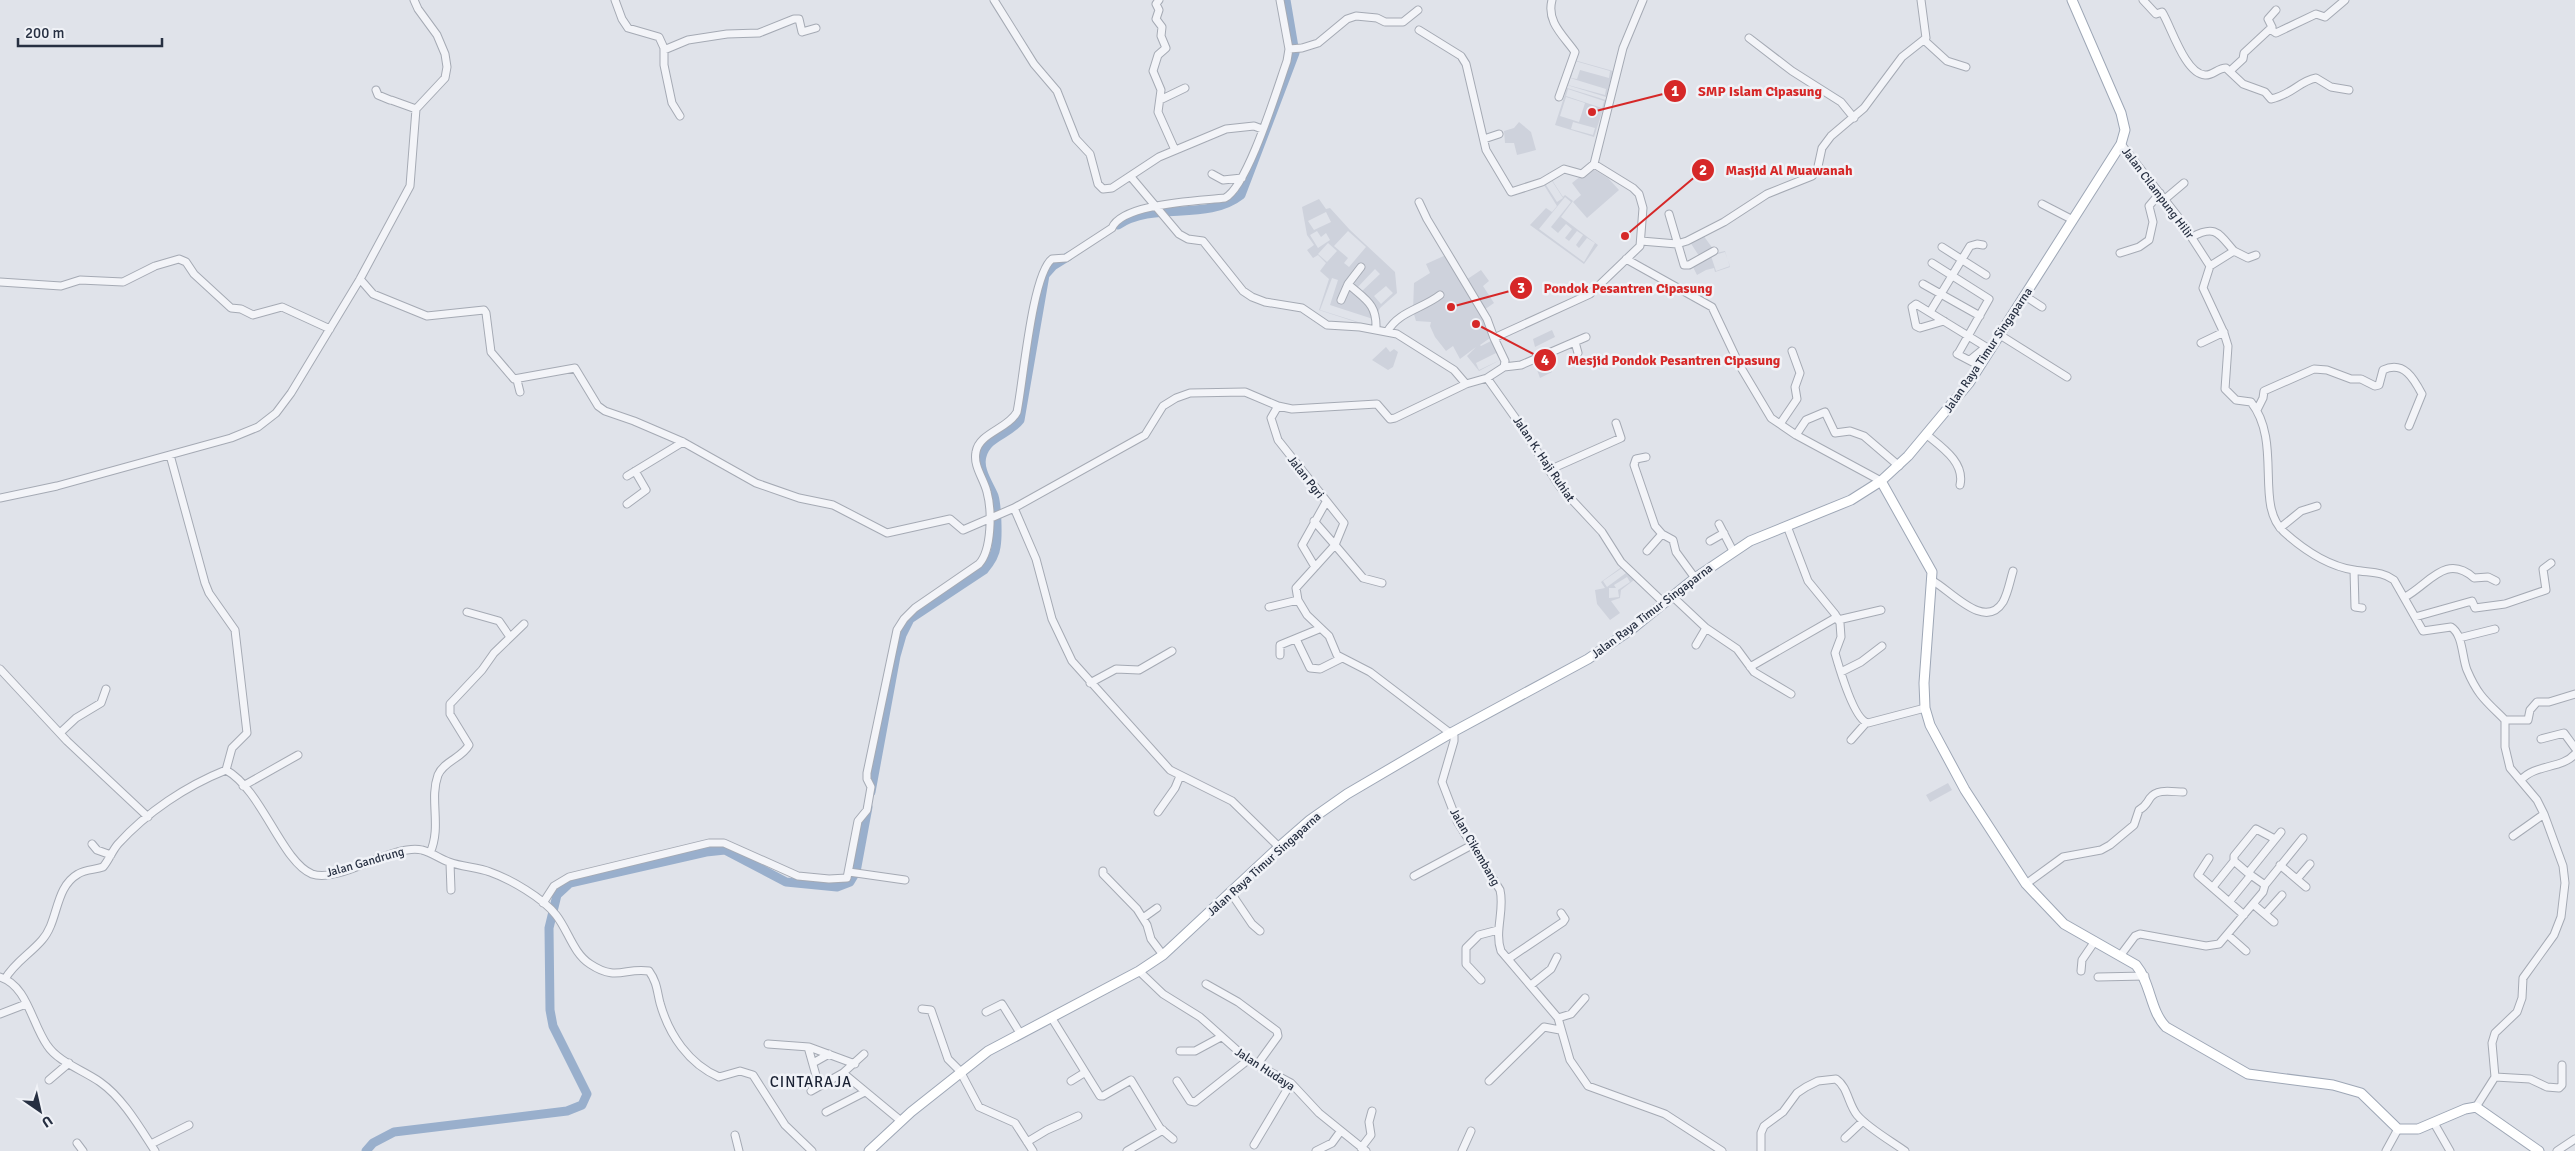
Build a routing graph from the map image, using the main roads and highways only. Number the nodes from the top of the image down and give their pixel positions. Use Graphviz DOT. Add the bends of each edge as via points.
graph roads {
  1 [pos="2072,0"];
  2 [pos="1881,481"];
  3 [pos="869,1151"];
  4 [pos="2540,1151"];
  1 -- 2 [label="main road, Jalan Raya Timur Singaparna" via="2121,113 2125,126 2121,144 1980,366 1927,435"];
  2 -- 3 [label="main road, Jalan Raya Timur Singaparna" via="1851,500 1750,541 1588,659 1347,794 1310,820 1154,962 988,1051 960,1071"];
  2 -- 4 [label="main road" via="1931,568 1933,581 1924,684 1930,725 1965,790 2026,884 2060,920 2136,966 2145,976 2160,1020 2166,1027 2248,1074 2333,1085 2361,1093 2398,1129 2418,1129 2476,1107"];
}
